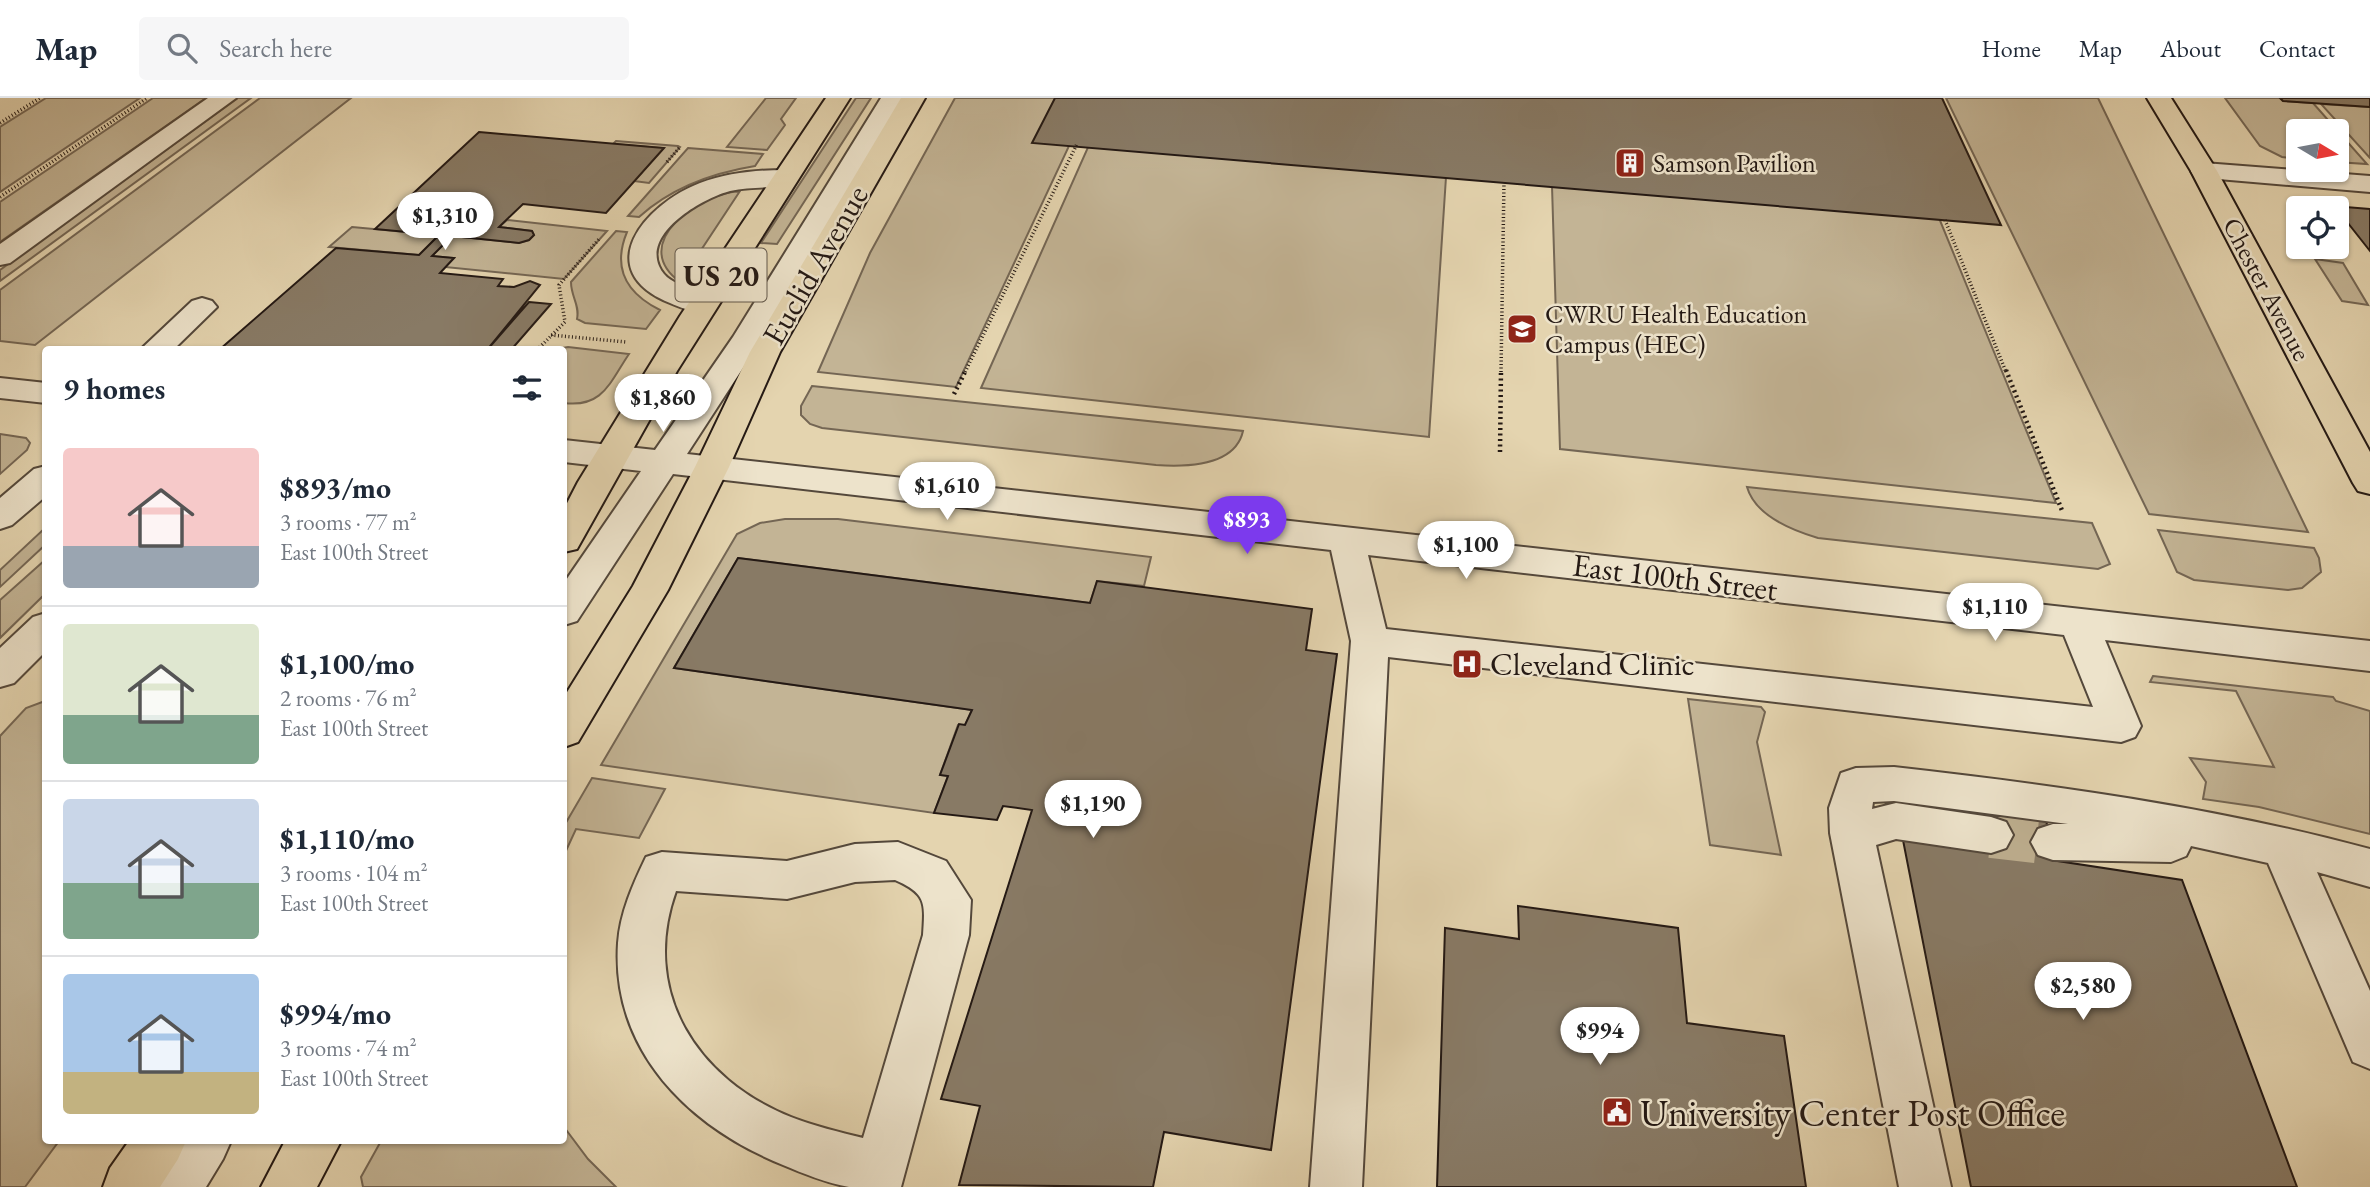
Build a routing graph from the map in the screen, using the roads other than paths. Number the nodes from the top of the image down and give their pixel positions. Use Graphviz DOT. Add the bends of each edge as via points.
graph roads {
  1 [pos="224,98"];
  2 [pos="838,98"];
  3 [pos="893,98"];
  4 [pos="913,98"];
  5 [pos="2159,98"];
  6 [pos="2204,171"];
  7 [pos="785,178"];
  8 [pos="2370,184"];
  9 [pos="0,257"];
  10 [pos="701,304"];
  11 [pos="202,307"];
  12 [pos="160,346"];
  13 [pos="0,387"];
  14 [pos="42,392"];
  15 [pos="567,451"];
  16 [pos="609,455"];
  17 [pos="664,462"];
  18 [pos="712,467"];
  19 [pos="42,480"];
  20 [pos="2370,483"];
  21 [pos="0,517"];
  22 [pos="567,534"];
  23 [pos="1346,538"];
  24 [pos="567,607"];
  25 [pos="2078,622"];
  26 [pos="42,632"];
  27 [pos="1370,641"];
  28 [pos="2370,656"];
  29 [pos="21,661"];
  30 [pos="567,726"];
  31 [pos="1852,833"];
  32 [pos="1991,835"];
  33 [pos="2053,842"];
  34 [pos="2282,844"];
  35 [pos="2370,868"];
  36 [pos="2370,1046"];
  37 [pos="158,1144"];
  38 [pos="203,1144"];
  39 [pos="313,1144"];
  40 [pos="878,1177"];
  41 [pos="129,1187"];
  42 [pos="175,1187"];
  43 [pos="287,1187"];
  44 [pos="1336,1187"];
  45 [pos="1925,1187"];
  1 -- 9 [label="street"];
  2 -- 7 [label="main road, US 20"];
  3 -- 17 [label="street" via="748,337"];
  4 -- 18 [label="main road, Euclid Avenue / US 20" via="765,352"];
  5 -- 6 [label="main road, Chester Avenue"];
  6 -- 8 [label="street"];
  6 -- 20 [label="main road, Chester Avenue"];
  7 -- 10 [label="main road, US 20"];
  7 -- 10 [label="street" via="736,181 710,189 685,201 653,227 643,252 648,274 664,289"];
  10 -- 16 [label="main road, US 20"];
  11 -- 12 [label="street"];
  13 -- 14 [label="street"];
  15 -- 16 [label="street, East 100th Street"];
  16 -- 17 [label="street, East 100th Street"];
  16 -- 22 [label="main road, US 20"];
  17 -- 18 [label="street, East 100th Street"];
  17 -- 24 [label="street"];
  18 -- 23 [label="street, East 100th Street"];
  18 -- 30 [label="main road, Euclid Avenue / US 20" via="649,590"];
  19 -- 21 [label="street"];
  23 -- 25 [label="street, East 100th Street"];
  23 -- 27 [label="street"];
  25 -- 27 [label="street" via="2121,726"];
  25 -- 28 [label="street, East 100th Street"];
  26 -- 29 [label="street"];
  27 -- 44 [label="street"];
  31 -- 32 [label="street" via="1896,821"];
  31 -- 34 [label="street" via="1850,808 1856,785 1894,784 2046,802"];
  31 -- 45 [label="street"];
  33 -- 34 [label="street"];
  34 -- 35 [label="street"];
  34 -- 36 [label="street"];
  37 -- 41 [label="main road"];
  38 -- 42 [label="street"];
  39 -- 43 [label="main road"];
  40 -- 40 [label="street" via="946,935 948,900 930,875 898,862 855,863 787,880 662,871 640,945 653,1017 678,1063 718,1102 765,1132"];
}
